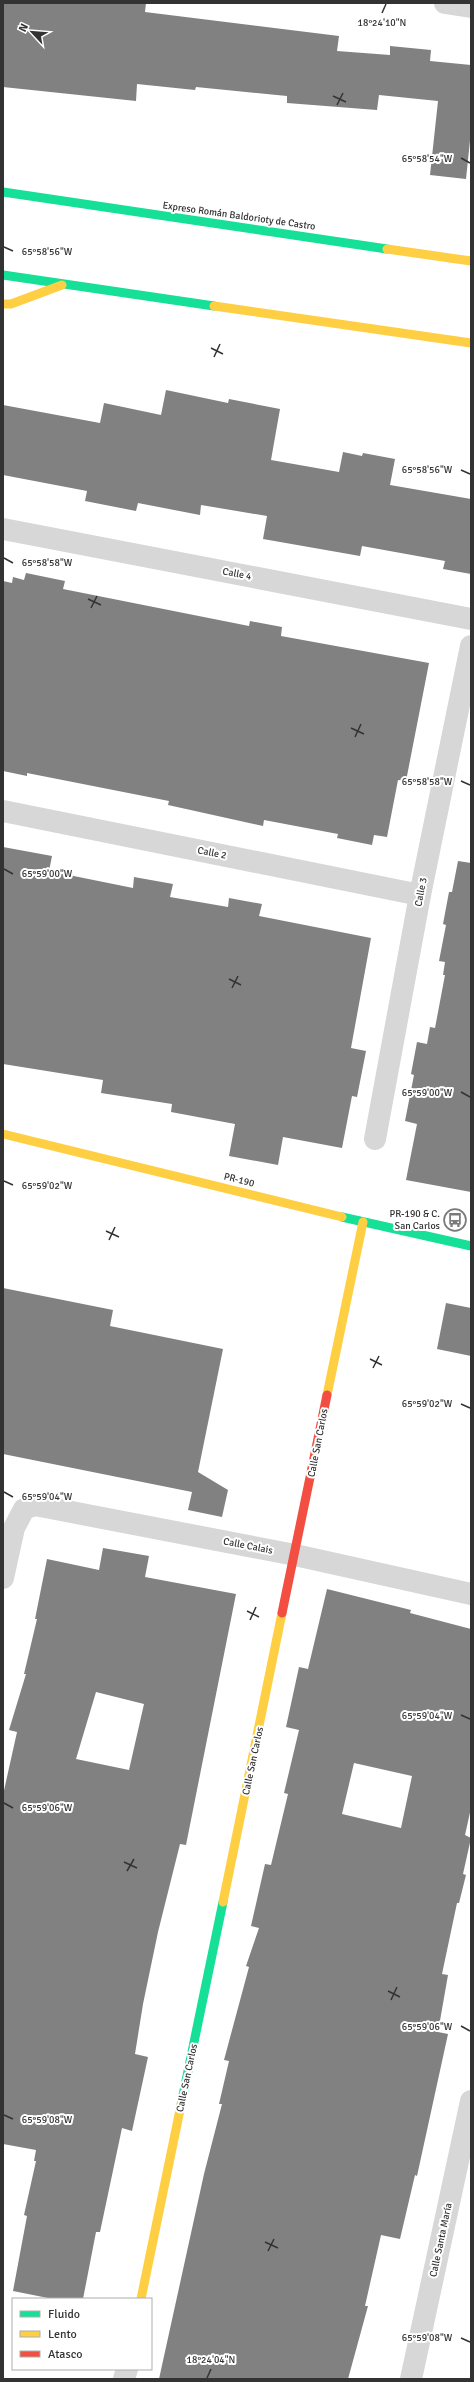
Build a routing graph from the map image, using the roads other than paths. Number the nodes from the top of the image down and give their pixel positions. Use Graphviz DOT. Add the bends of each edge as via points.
graph roads {
  1 [pos="444,3"];
  2 [pos="471,7"];
  3 [pos="3,192"];
  4 [pos="471,261"];
  5 [pos="3,275"];
  6 [pos="64,284"];
  7 [pos="3,304"];
  8 [pos="471,343"];
  9 [pos="3,529"];
  10 [pos="471,620"];
  11 [pos="471,646"];
  12 [pos="3,811"];
  13 [pos="420,895"];
  14 [pos="3,1134"];
  15 [pos="375,1139"];
  16 [pos="362,1222"];
  17 [pos="471,1246"];
  18 [pos="295,1555"];
  19 [pos="3,1578"];
  20 [pos="471,1594"];
  21 [pos="471,2101"];
  22 [pos="141,2298"];
  23 [pos="412,2379"];
  1 -- 2 [label="street"];
  3 -- 4 [label="main road, Expreso Román Baldorioty de Castro"];
  5 -- 6 [label="main road"];
  6 -- 7 [label="main road" via="11,304"];
  6 -- 8 [label="main road"];
  9 -- 10 [label="street, Calle 4"];
  11 -- 13 [label="street, Calle 3"];
  12 -- 13 [label="street, Calle 2"];
  13 -- 15 [label="street, Calle 3"];
  14 -- 16 [label="main road, PR-190 / PR-190"];
  16 -- 17 [label="main road, PR-190 / PR-190"];
  16 -- 18 [label="main road, Calle San Carlos"];
  18 -- 19 [label="street, Calle Calais" via="35,1505 24,1509 14,1528"];
  18 -- 20 [label="street, Calle Calais"];
  18 -- 22 [label="main road, Calle San Carlos"];
  21 -- 23 [label="street, Calle Santa María"];
}
